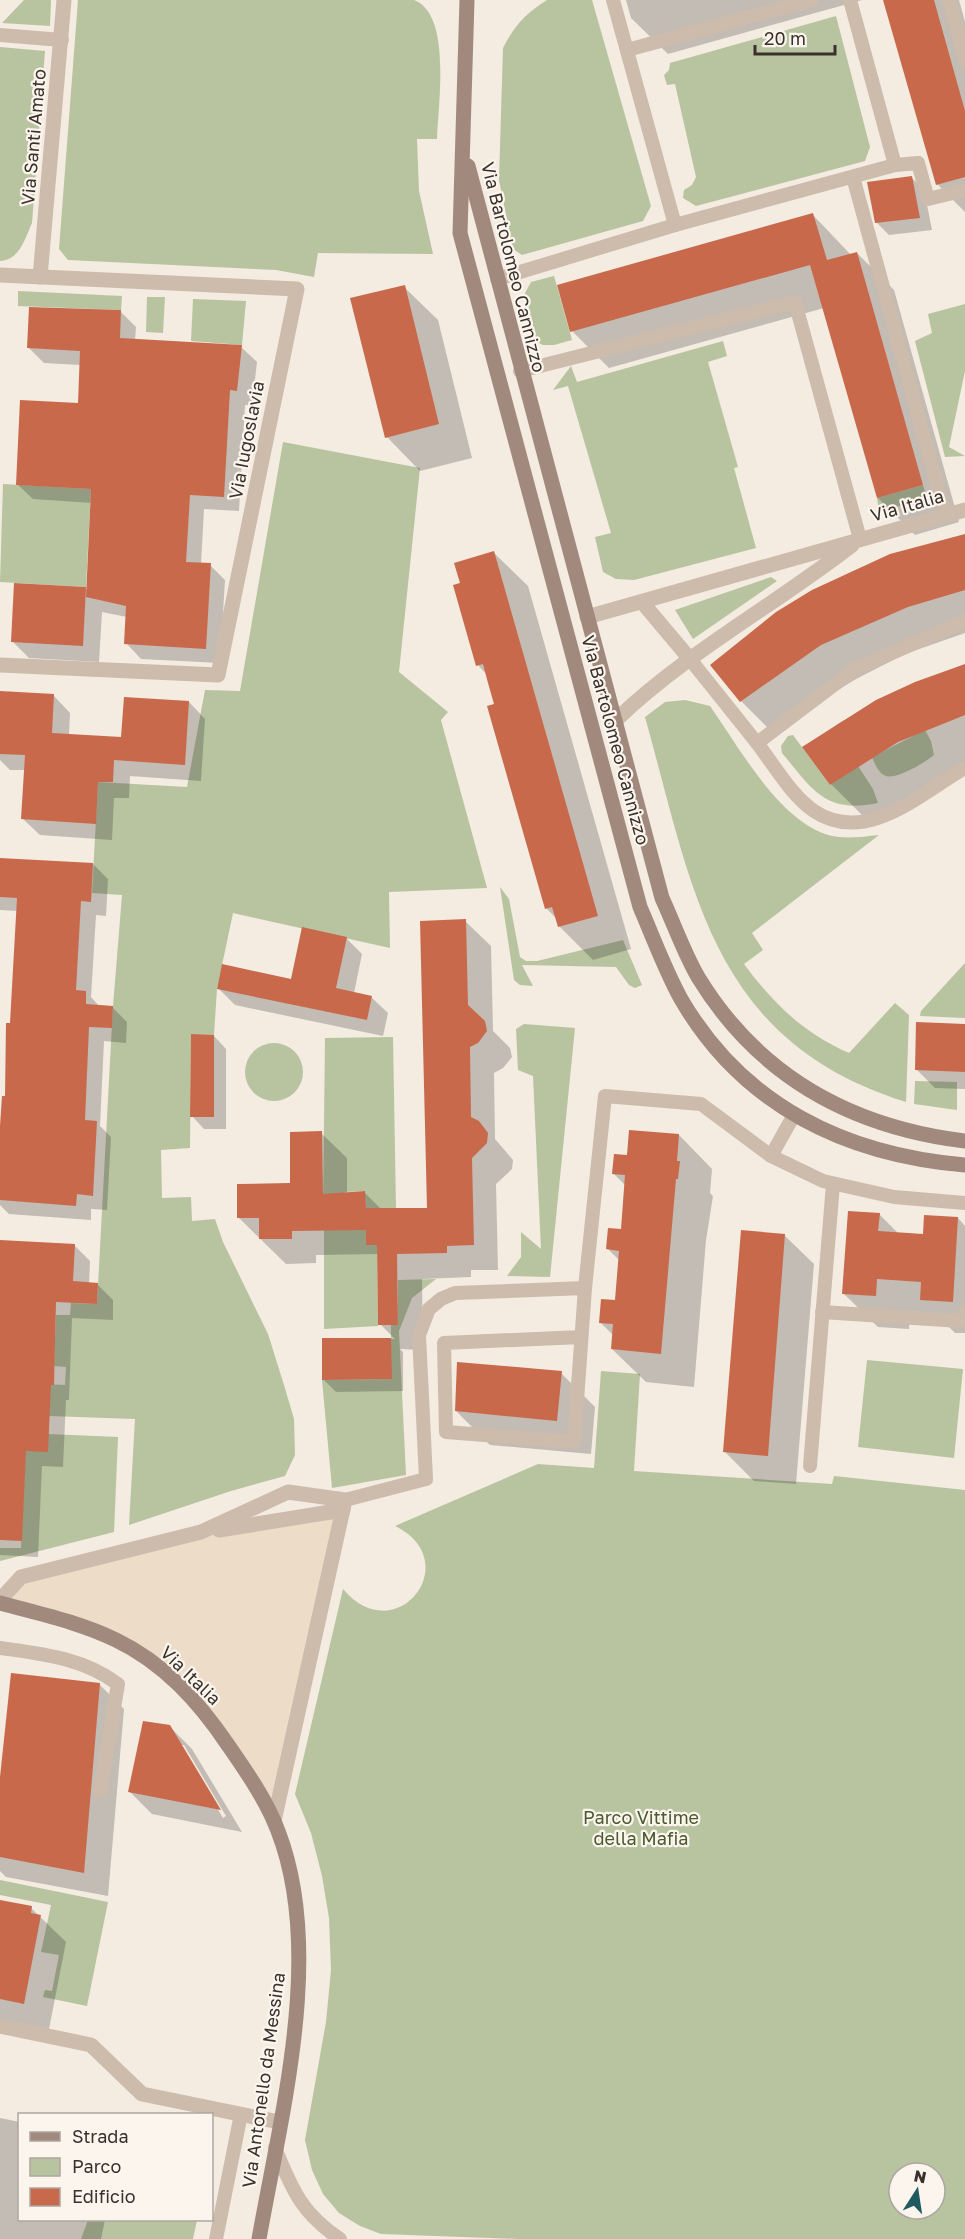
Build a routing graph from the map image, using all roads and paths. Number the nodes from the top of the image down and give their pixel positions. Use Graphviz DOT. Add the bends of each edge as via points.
graph roads {
  1 [pos="64,0"];
  2 [pos="467,0"];
  3 [pos="613,0"];
  4 [pos="812,0"];
  5 [pos="850,0"];
  6 [pos="949,0"];
  7 [pos="0,34"];
  8 [pos="62,40"];
  9 [pos="627,50"];
  10 [pos="965,60"];
  11 [pos="464,151"];
  12 [pos="895,165"];
  13 [pos="853,177"];
  14 [pos="965,190"];
  15 [pos="675,225"];
  16 [pos="0,275"];
  17 [pos="40,277"];
  18 [pos="497,279"];
  19 [pos="520,371"];
  20 [pos="965,510"];
  21 [pos="945,513"];
  22 [pos="860,539"];
  23 [pos="642,602"];
  24 [pos="587,618"];
  25 [pos="965,621"];
  26 [pos="689,658"];
  27 [pos="0,666"];
  28 [pos="616,720"];
  29 [pos="757,743"];
  30 [pos="965,768"];
  31 [pos="794,1115"];
  32 [pos="965,1141"];
  33 [pos="771,1156"];
  34 [pos="965,1165"];
  35 [pos="833,1184"];
  36 [pos="965,1203"];
  37 [pos="585,1288"];
  38 [pos="822,1312"];
  39 [pos="965,1312"];
  40 [pos="581,1337"];
  41 [pos="810,1466"];
  42 [pos="344,1505"];
  43 [pos="201,1532"];
  44 [pos="0,1601"];
  45 [pos="0,1648"];
  46 [pos="100,1791"];
  47 [pos="274,1821"];
  48 [pos="0,2026"];
  49 [pos="241,2114"];
  50 [pos="279,2122"];
  51 [pos="275,2148"];
  52 [pos="216,2239"];
  53 [pos="259,2239"];
  54 [pos="340,2239"];
  1 -- 8 [label="street, Via Santi Amato"];
  2 -- 11 [label="street, Via Bartolomeo Cannizzo"];
  3 -- 9 [label="lane"];
  4 -- 9 [label="lane"];
  5 -- 12 [label="lane"];
  6 -- 10 [label="lane"];
  7 -- 8 [label="lane"];
  8 -- 17 [label="street, Via Santi Amato"];
  9 -- 15 [label="lane"];
  11 -- 18 [label="street, Via Bartolomeo Cannizzo"];
  11 -- 31 [label="street, Via Bartolomeo Cannizzo" via="460,233 640,907 681,999 715,1047 746,1079"];
  12 -- 13 [label="lane"];
  12 -- 14 [label="lane" via="918,163 928,199"];
  13 -- 15 [label="lane"];
  13 -- 21 [label="lane"];
  15 -- 18 [label="lane"];
  16 -- 17 [label="street, Via Iugoslavia"];
  17 -- 27 [label="street, Via Iugoslavia" via="297,289 218,675"];
  18 -- 19 [label="street, Via Bartolomeo Cannizzo"];
  19 -- 22 [label="lane" via="795,302"];
  19 -- 24 [label="street, Via Bartolomeo Cannizzo"];
  20 -- 21 [label="street, Via Italia"];
  21 -- 22 [label="street, Via Italia"];
  22 -- 23 [label="street, Via Italia"];
  22 -- 26 [label="street" via="815,574"];
  23 -- 24 [label="street, Via Italia"];
  23 -- 26 [label="street"];
  24 -- 28 [label="street, Via Bartolomeo Cannizzo"];
  25 -- 29 [label="lane" via="855,669"];
  26 -- 28 [label="street"];
  26 -- 29 [label="lane"];
  28 -- 32 [label="street, Via Bartolomeo Cannizzo" via="662,898 698,976 732,1024 798,1084 838,1108 876,1124"];
  29 -- 30 [label="lane" via="814,811 839,822 860,823 878,818"];
  31 -- 33 [label="lane"];
  31 -- 34 [label="street, Via Bartolomeo Cannizzo" via="860,1146 908,1159"];
  33 -- 35 [label="lane"];
  33 -- 37 [label="lane" via="700,1104 605,1096"];
  35 -- 36 [label="lane" via="894,1197"];
  35 -- 38 [label="lane"];
  37 -- 40 [label="lane"];
  37 -- 42 [label="lane" via="455,1293 435,1304 422,1322 419,1335 426,1479"];
  38 -- 39 [label="lane" via="960,1321"];
  38 -- 41 [label="lane"];
  40 -- 40 [label="lane" via="574,1442 446,1432 444,1343"];
  42 -- 43 [label="street"];
  42 -- 43 [label="street" via="288,1492"];
  42 -- 47 [label="street"];
  43 -- 44 [label="street" via="21,1577"];
  44 -- 47 [label="street, Via Italia" via="61,1617 118,1641 168,1674 210,1718"];
  45 -- 46 [label="lane" via="80,1663 98,1669 118,1684"];
  47 -- 50 [label="street, Via Antonello da Messina" via="296,1901 300,1957 293,2040"];
  48 -- 49 [label="street" via="91,2044 142,2094"];
  49 -- 50 [label="street"];
  49 -- 52 [label="lane"];
  50 -- 51 [label="street, Via Antonello da Messina"];
  51 -- 53 [label="street, Via Antonello da Messina"];
  51 -- 54 [label="lane" via="295,2196 320,2226"];
}
